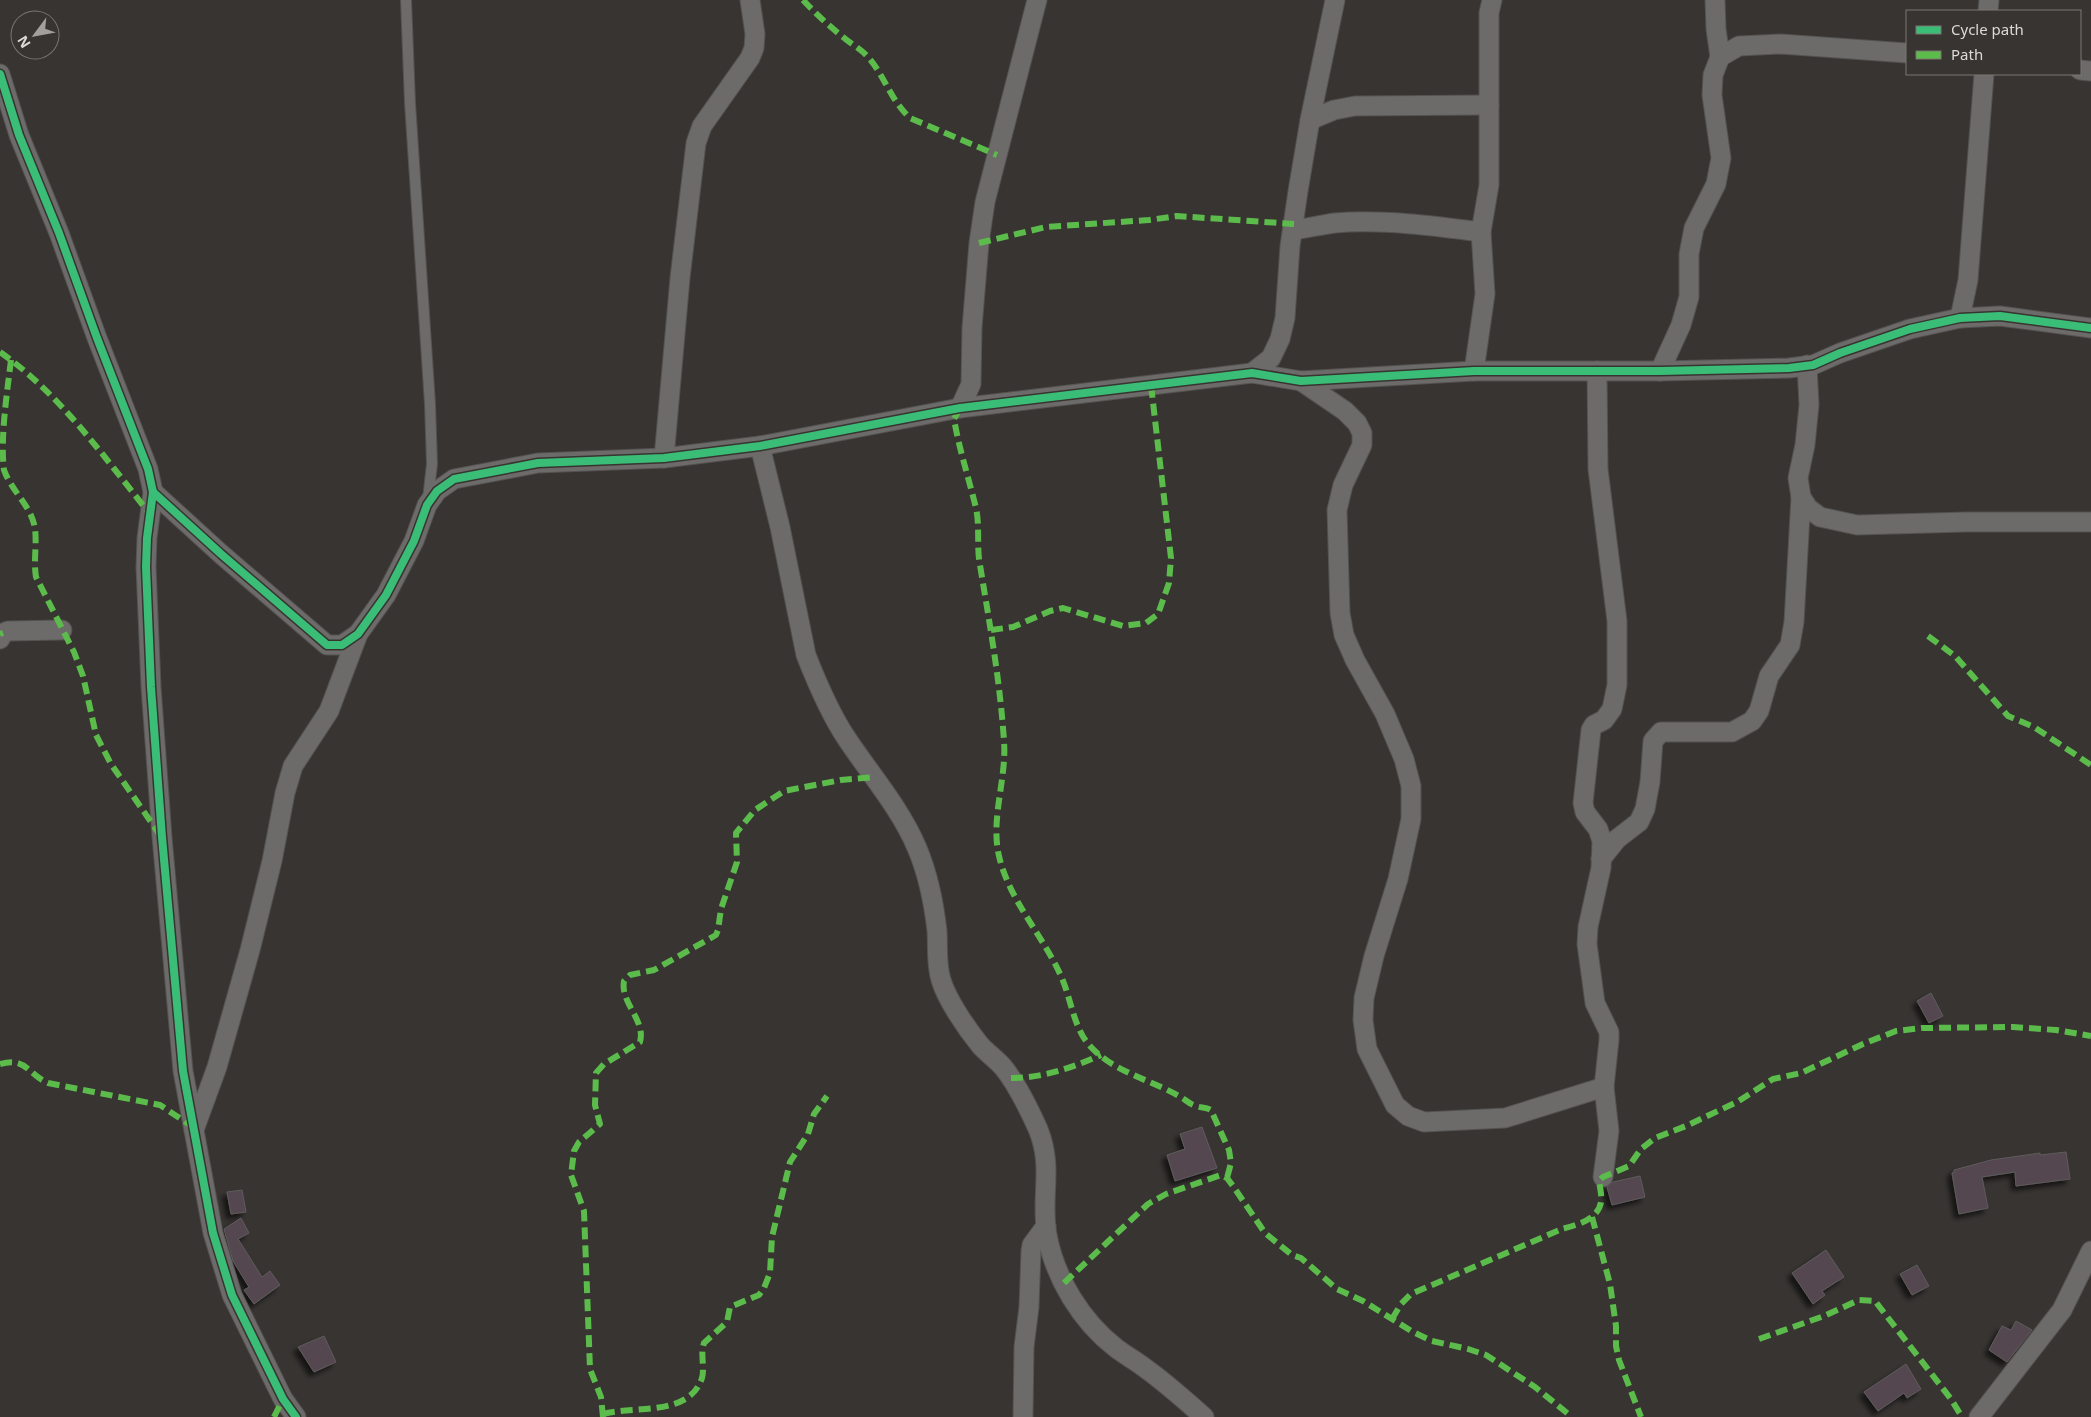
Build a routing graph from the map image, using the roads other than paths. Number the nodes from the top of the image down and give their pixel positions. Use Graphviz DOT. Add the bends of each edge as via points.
graph roads {
  1 [pos="406,0"];
  2 [pos="750,0"];
  3 [pos="1037,0"];
  4 [pos="1335,0"];
  5 [pos="1492,0"];
  6 [pos="1715,0"];
  7 [pos="1906,53"];
  8 [pos="1720,57"];
  9 [pos="0,74"];
  10 [pos="1984,75"];
  11 [pos="1489,105"];
  12 [pos="1310,120"];
  13 [pos="1293,230"];
  14 [pos="1481,232"];
  15 [pos="1960,318"];
  16 [pos="2091,328"];
  17 [pos="1807,366"];
  18 [pos="1474,371"];
  19 [pos="1597,371"];
  20 [pos="1660,371"];
  21 [pos="1252,373"];
  22 [pos="1301,381"];
  23 [pos="960,408"];
  24 [pos="760,446"];
  25 [pos="664,458"];
  26 [pos="153,492"];
  27 [pos="1801,497"];
  28 [pos="427,505"];
  29 [pos="2091,522"];
  30 [pos="62,630"];
  31 [pos="358,634"];
  32 [pos="0,639"];
  33 [pos="1601,859"];
  34 [pos="1604,1087"];
  35 [pos="193,1131"];
  36 [pos="1603,1177"];
  37 [pos="1046,1226"];
  38 [pos="2091,1251"];
  39 [pos="296,1417"];
  40 [pos="1023,1417"];
  41 [pos="1204,1417"];
  42 [pos="1979,1417"];
  1 -- 28 [label="lane" via="430,404 432,464"];
  2 -- 25 [label="street" via="754,48 702,126 696,143"];
  3 -- 23 [label="street" via="985,202 972,328 971,384"];
  4 -- 12 [label="street"];
  5 -- 11 [label="street"];
  6 -- 8 [label="street"];
  7 -- 8 [label="street" via="1781,44 1739,46"];
  8 -- 20 [label="street" via="1713,75 1712,95 1721,158 1716,184 1694,228 1689,254 1689,297 1681,325"];
  9 -- 26 [label="street" via="19,135 148,469"];
  10 -- 15 [label="street" via="1968,280"];
  11 -- 12 [label="street" via="1356,106 1334,110"];
  11 -- 14 [label="street" via="1489,185"];
  12 -- 13 [label="street"];
  13 -- 14 [label="street" via="1336,223 1379,223"];
  13 -- 21 [label="street" via="1280,339 1271,358"];
  14 -- 18 [label="street" via="1485,294"];
  15 -- 16 [label="street" via="2000,316"];
  15 -- 17 [label="street" via="1910,329"];
  17 -- 20 [label="street"];
  17 -- 27 [label="street" via="1809,405 1798,478"];
  18 -- 19 [label="street"];
  18 -- 22 [label="street"];
  19 -- 20 [label="street"];
  19 -- 33 [label="street" via="1598,469 1617,621 1617,685 1612,709 1591,730 1583,803 1600,835"];
  21 -- 22 [label="street"];
  21 -- 23 [label="street"];
  22 -- 34 [label="street" via="1345,411 1362,433 1362,445 1343,485 1337,510 1340,613 1344,635 1385,714 1412,786 1411,818 1398,879 1364,998 1363,1020 1368,1050 1395,1105 1408,1116 1424,1122 1505,1118"];
  23 -- 24 [label="street"];
  24 -- 25 [label="street"];
  24 -- 37 [label="street" via="806,655 846,739 875,777 917,848 933,905 942,983 969,1030 1010,1078 1038,1130 1047,1163"];
  25 -- 28 [label="street" via="538,463 454,479 436,491"];
  26 -- 31 [label="street" via="327,645 342,645"];
  26 -- 35 [label="street" via="146,566 151,687 183,1071"];
  27 -- 29 [label="street" via="1808,508 1820,517 1857,525"];
  27 -- 33 [label="street" via="1790,645 1768,676 1759,711 1752,721 1732,732 1661,732 1653,741 1650,782 1639,822 1617,839"];
  28 -- 31 [label="street" via="414,541 386,595"];
  30 -- 32 [label="street" via="8,630"];
  31 -- 35 [label="street" via="329,711 293,766 250,950 217,1067"];
  33 -- 34 [label="street" via="1586,944 1595,1003 1609,1032"];
  34 -- 36 [label="street" via="1609,1131"];
  35 -- 39 [label="street" via="213,1233 232,1295"];
  37 -- 40 [label="street" via="1031,1251"];
  37 -- 41 [label="street" via="1056,1267 1092,1326"];
  38 -- 42 [label="street" via="2062,1310"];
}
